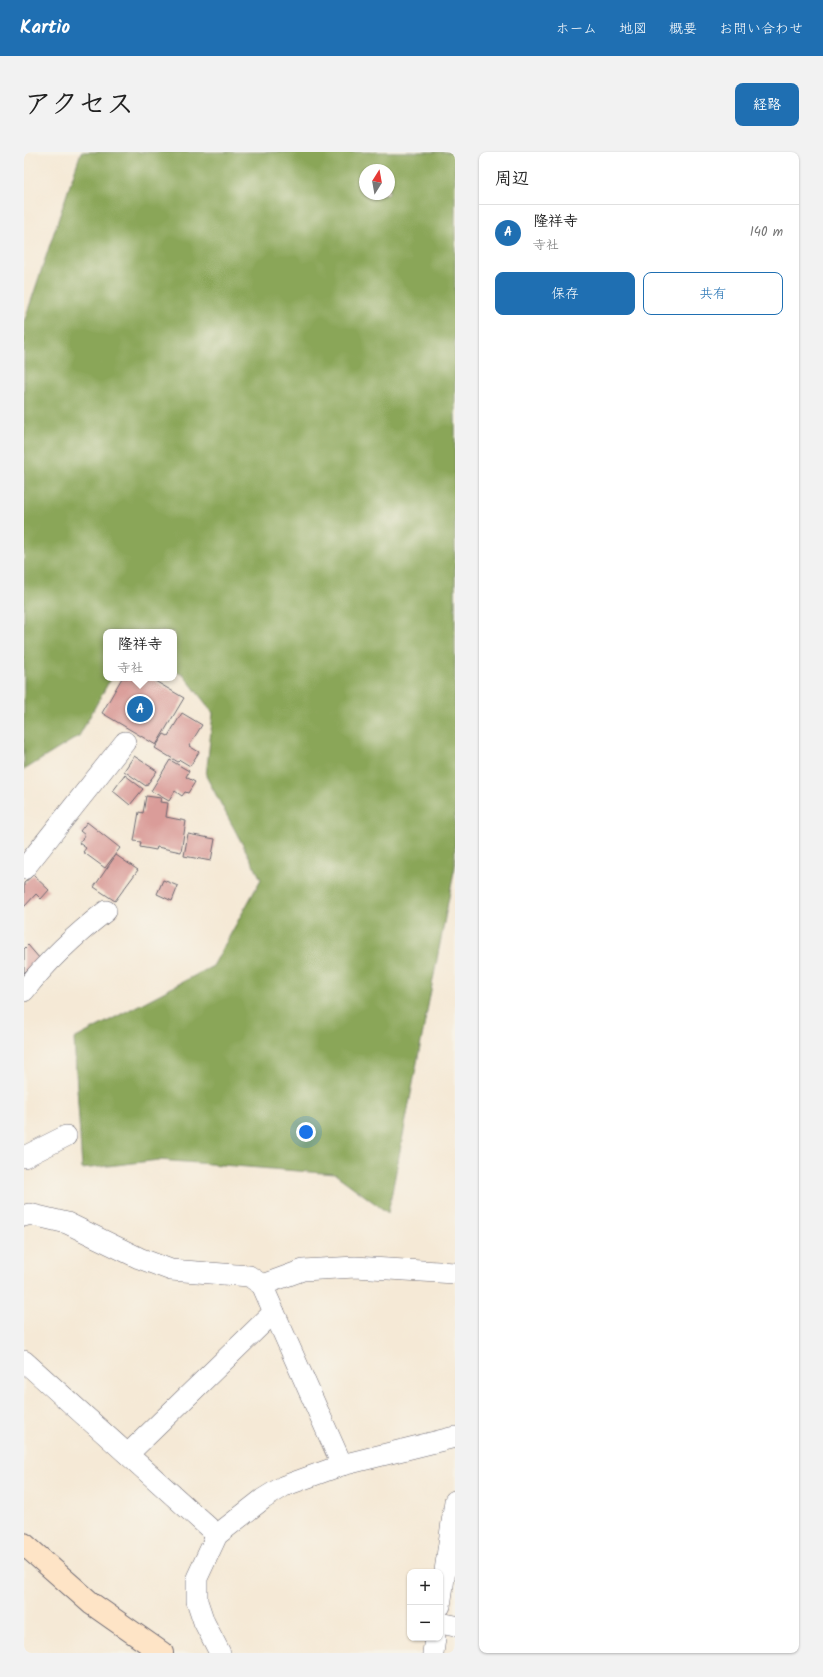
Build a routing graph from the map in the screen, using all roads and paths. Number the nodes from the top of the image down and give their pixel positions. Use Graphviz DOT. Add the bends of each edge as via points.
graph roads {
  1 [pos="125,742"];
  2 [pos="24,869"];
  3 [pos="106,911"];
  4 [pos="24,991"];
  5 [pos="66,1136"];
  6 [pos="24,1157"];
  7 [pos="24,1216"];
  8 [pos="455,1273"];
  9 [pos="262,1285"];
  10 [pos="274,1312"];
  11 [pos="24,1361"];
  12 [pos="455,1437"];
  13 [pos="128,1454"];
  14 [pos="342,1465"];
  15 [pos="455,1502"];
  16 [pos="217,1535"];
  17 [pos="24,1544"];
  18 [pos="440,1605"];
  19 [pos="443,1624"];
  20 [pos="455,1626"];
  21 [pos="435,1641"];
  22 [pos="162,1653"];
  23 [pos="220,1653"];
  24 [pos="433,1653"];
  1 -- 2 [label="street"];
  3 -- 4 [label="street" via="77,933"];
  5 -- 6 [label="street"];
  7 -- 9 [label="street" via="29,1214 67,1223 170,1270 250,1276"];
  8 -- 9 [label="street" via="355,1267 303,1270"];
  9 -- 10 [label="street"];
  10 -- 13 [label="street"];
  10 -- 14 [label="street"];
  11 -- 13 [label="street"];
  12 -- 14 [label="street"];
  13 -- 16 [label="street"];
  14 -- 16 [label="street" via="284,1486"];
  15 -- 18 [label="street"];
  16 -- 23 [label="street" via="197,1578 197,1601 204,1622"];
  17 -- 22 [label="street" via="92,1604"];
  19 -- 20 [label="street"];
  21 -- 24 [label="street"];
}
